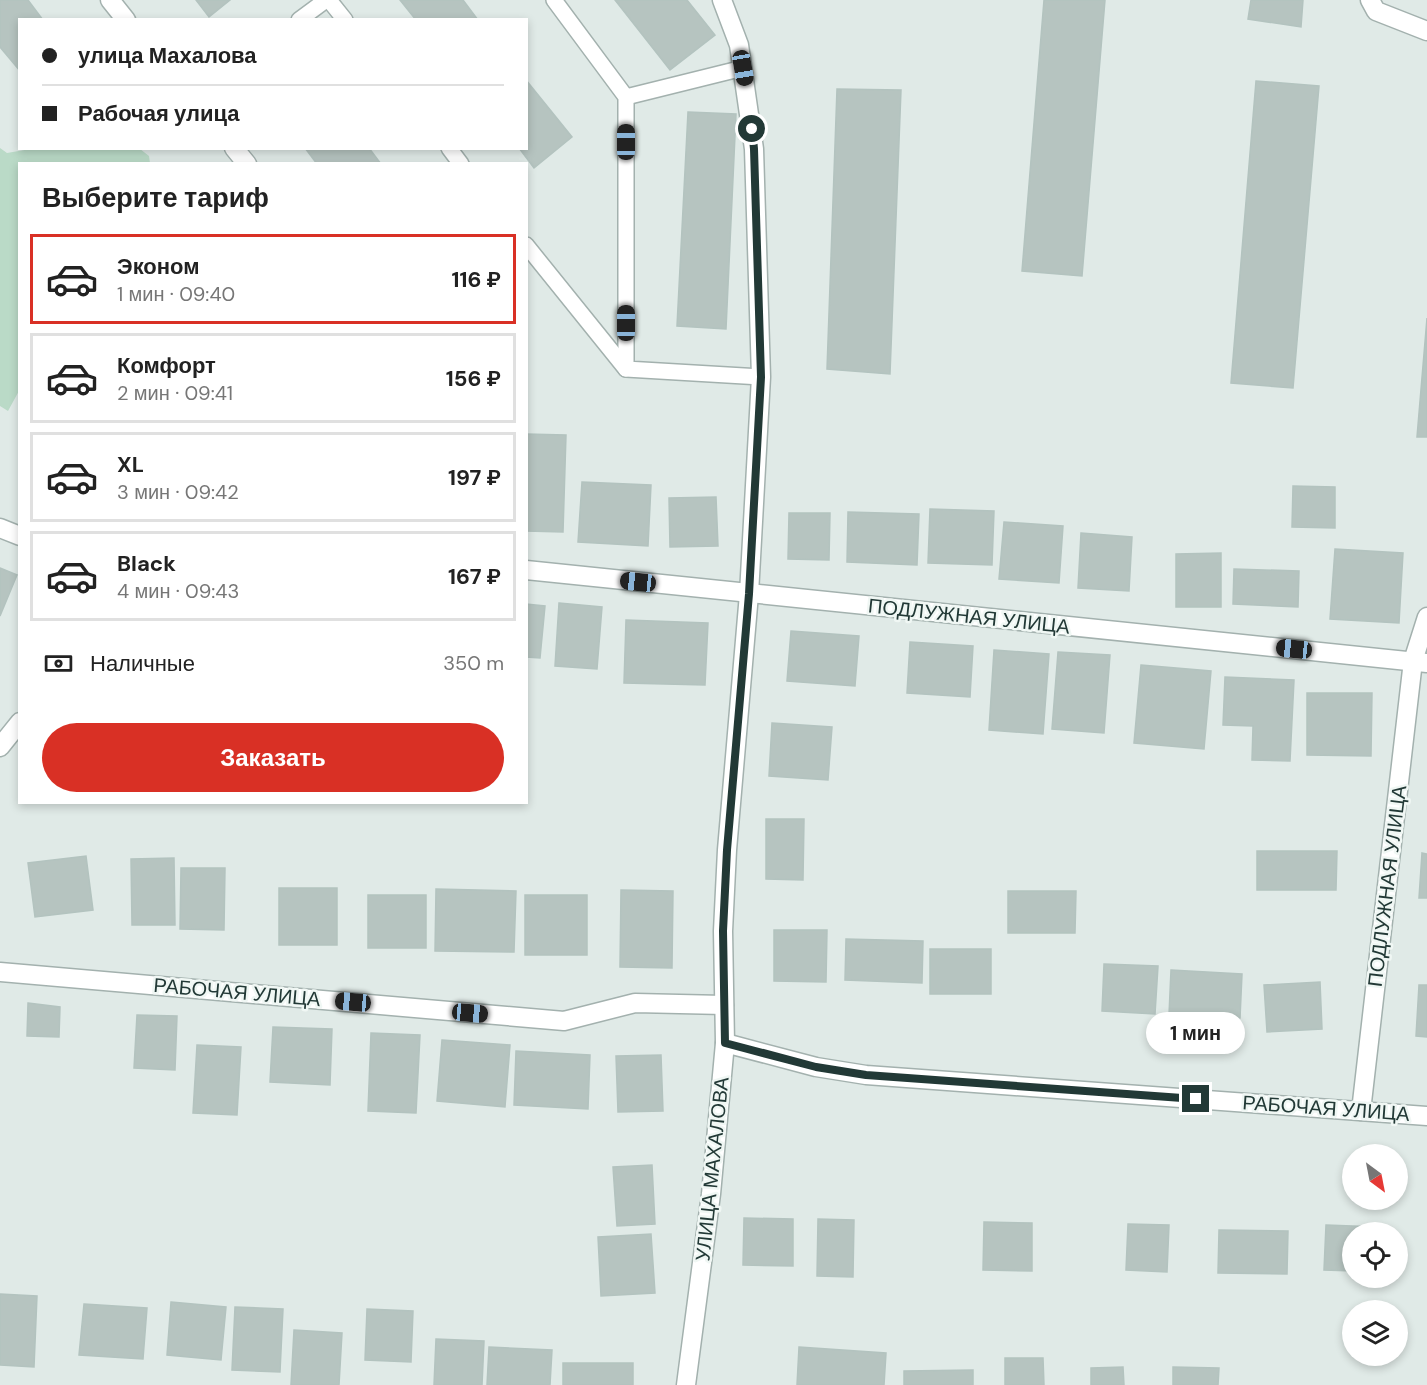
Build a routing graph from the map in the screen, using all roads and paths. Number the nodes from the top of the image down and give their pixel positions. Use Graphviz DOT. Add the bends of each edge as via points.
graph roads {
  1 [pos="110,0"];
  2 [pos="327,0"];
  3 [pos="554,0"];
  4 [pos="722,0"];
  5 [pos="1374,4"];
  6 [pos="124,18"];
  7 [pos="302,18"];
  8 [pos="343,18"];
  9 [pos="1427,31"];
  10 [pos="743,68"];
  11 [pos="626,97"];
  12 [pos="236,150"];
  13 [pos="245,162"];
  14 [pos="528,247"];
  15 [pos="626,369"];
  16 [pos="761,377"];
  17 [pos="0,528"];
  18 [pos="18,535"];
  19 [pos="528,570"];
  20 [pos="749,594"];
  21 [pos="1427,617"];
  22 [pos="1420,662"];
  23 [pos="18,724"];
  24 [pos="0,747"];
  25 [pos="0,972"];
  26 [pos="724,1005"];
  27 [pos="725,1043"];
  28 [pos="1361,1111"];
  29 [pos="1427,1116"];
  30 [pos="686,1385"];
  1 -- 6 [label="street"];
  2 -- 7 [label="lane"];
  2 -- 8 [label="lane"];
  3 -- 11 [label="lane"];
  4 -- 10 [label="street, УЛИЦА МАХАЛОВА"];
  5 -- 9 [label="street"];
  10 -- 11 [label="lane"];
  10 -- 16 [label="street, УЛИЦА МАХАЛОВА" via="754,149"];
  11 -- 15 [label="lane"];
  12 -- 13 [label="street"];
  14 -- 15 [label="lane"];
  15 -- 16 [label="lane"];
  16 -- 20 [label="street, УЛИЦА МАХАЛОВА"];
  17 -- 18 [label="street"];
  19 -- 20 [label="street, ПОДЛУЖНАЯ УЛИЦА"];
  20 -- 22 [label="street, ПОДЛУЖНАЯ УЛИЦА"];
  20 -- 26 [label="street, УЛИЦА МАХАЛОВА" via="727,850"];
  21 -- 22 [label="street, ПОДЛУЖНАЯ УЛИЦА"];
  22 -- 28 [label="street, ПОДЛУЖНАЯ УЛИЦА"];
  23 -- 24 [label="street"];
  25 -- 26 [label="street, РАБОЧАЯ УЛИЦА" via="564,1021 635,1003"];
  26 -- 27 [label="street, УЛИЦА МАХАЛОВА"];
  27 -- 28 [label="street, РАБОЧАЯ УЛИЦА" via="816,1067 866,1075"];
  27 -- 30 [label="street, УЛИЦА МАХАЛОВА" via="711,1194"];
  28 -- 29 [label="street, РАБОЧАЯ УЛИЦА"];
}
